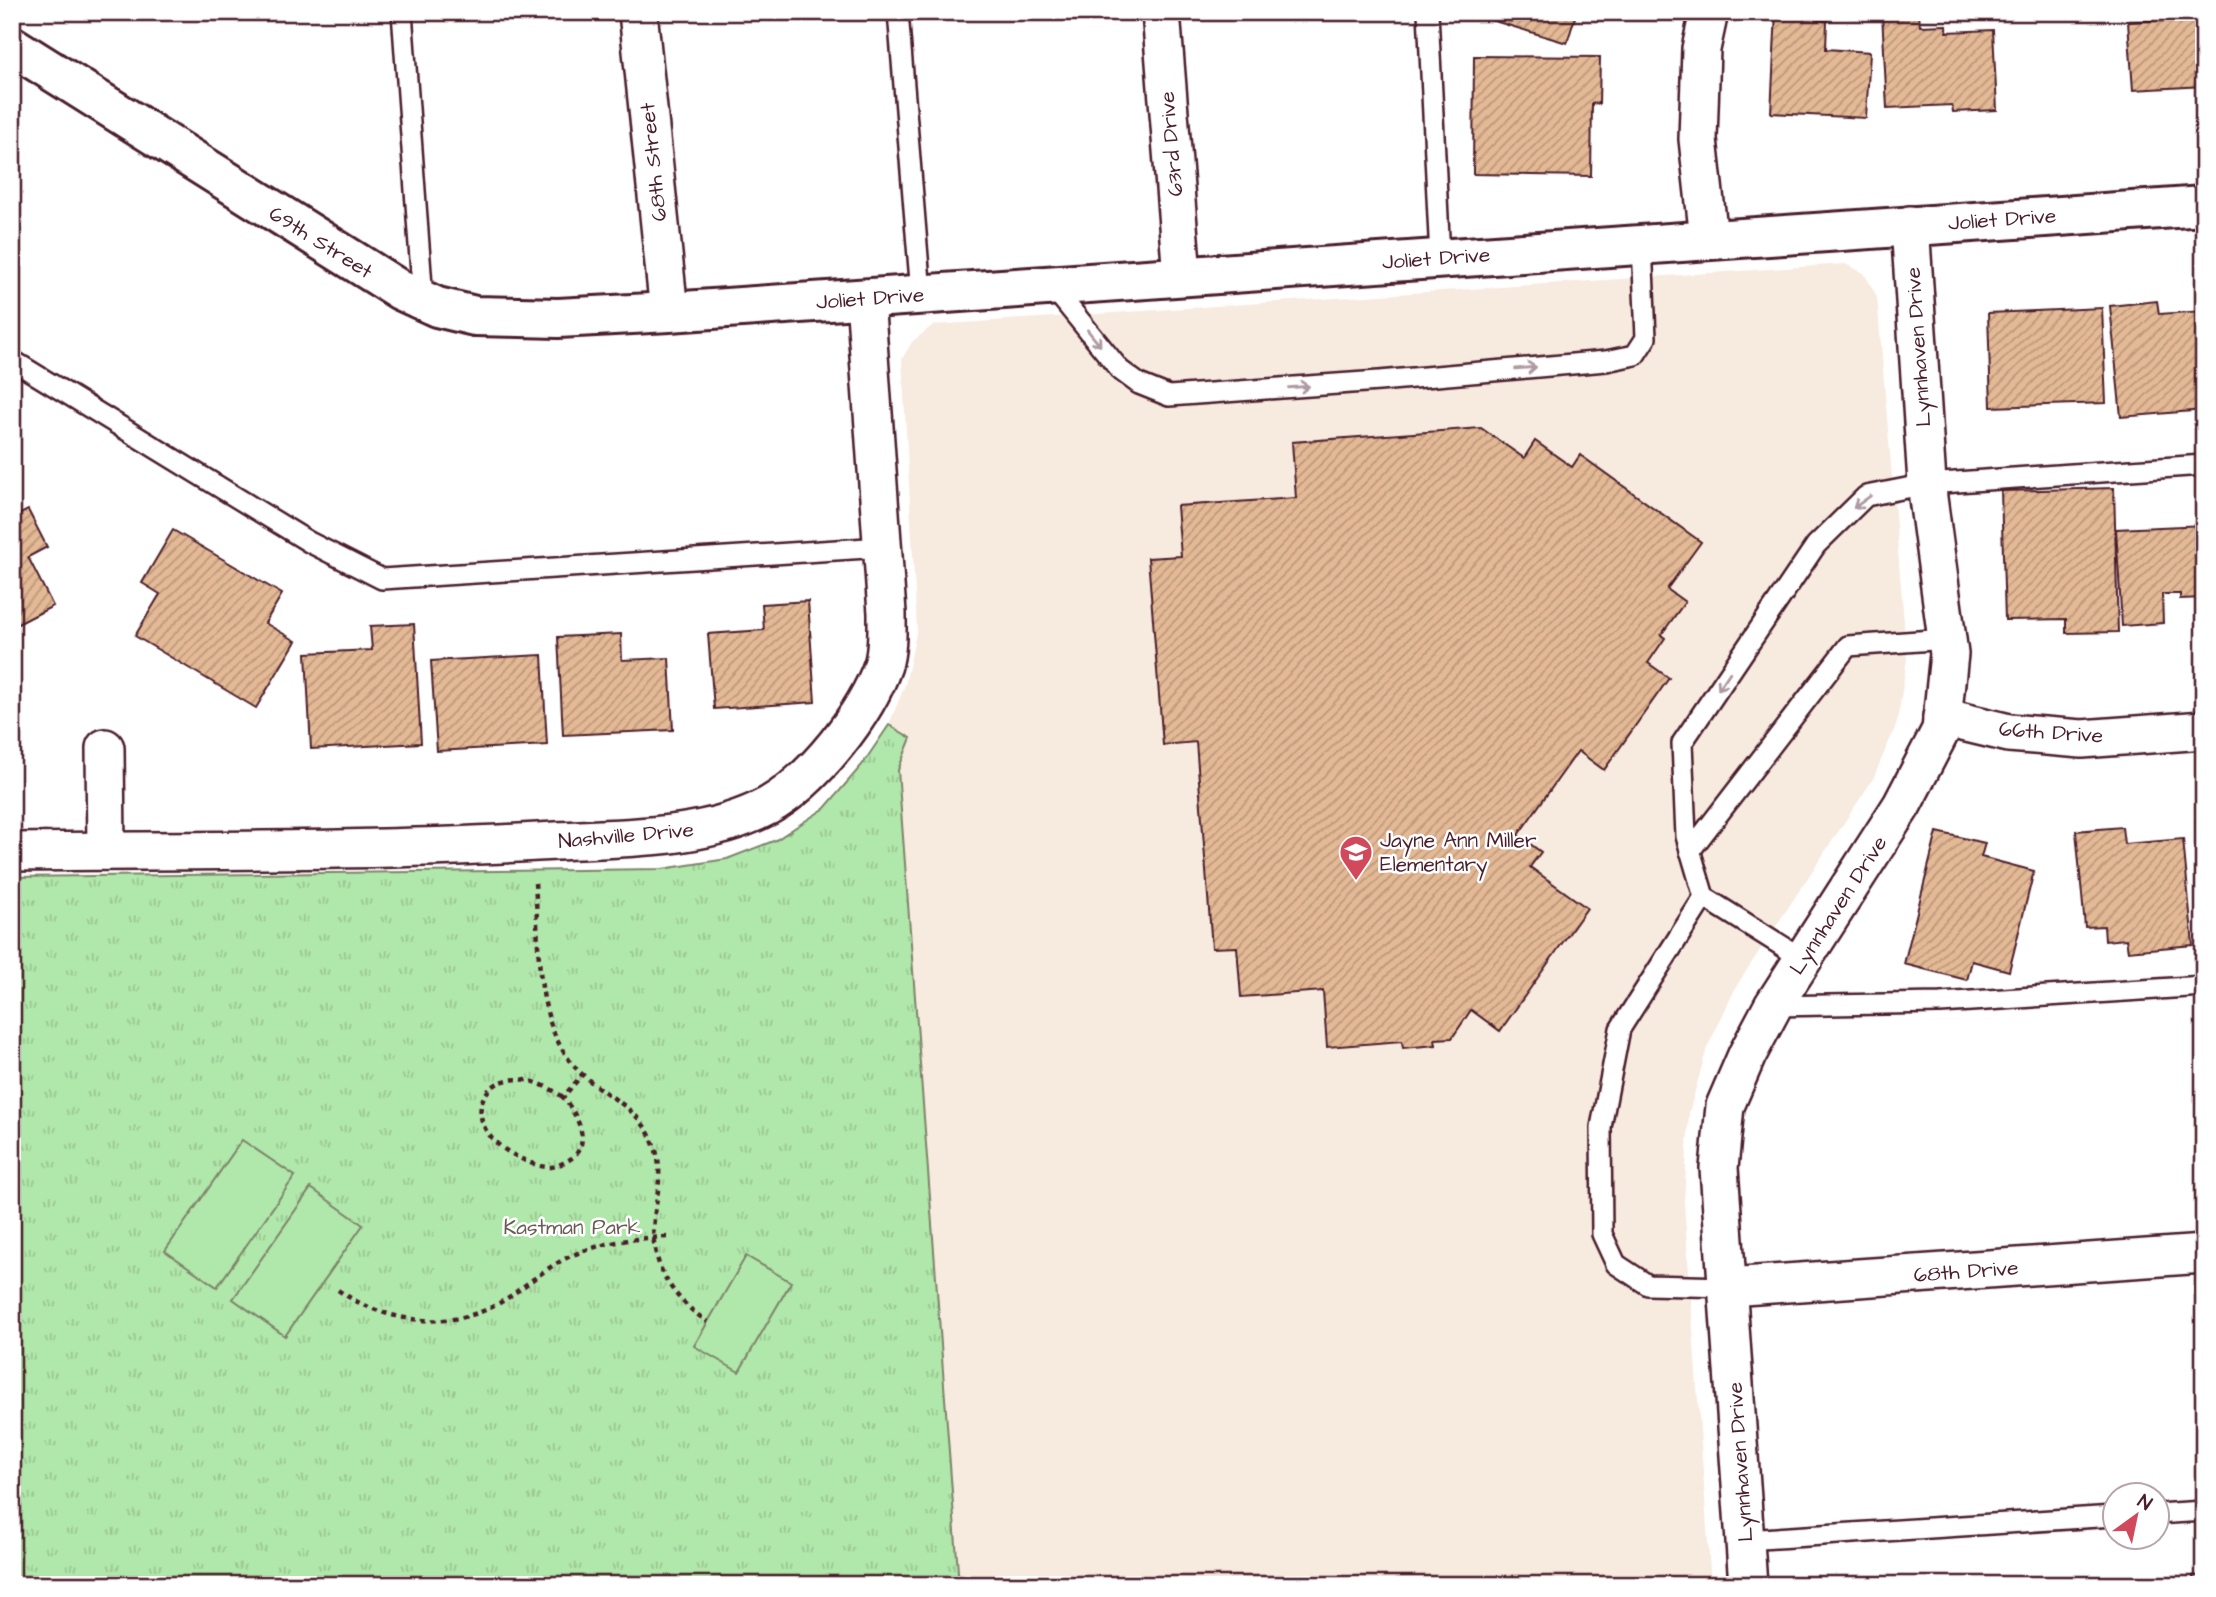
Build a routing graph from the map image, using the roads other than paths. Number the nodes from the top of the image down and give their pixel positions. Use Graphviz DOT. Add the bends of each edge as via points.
graph roads {
  1 [pos="402,12"];
  2 [pos="638,12"];
  3 [pos="898,12"];
  4 [pos="1161,12"];
  5 [pos="1427,12"];
  6 [pos="1709,12"];
  7 [pos="12,46"];
  8 [pos="2204,206"];
  9 [pos="1910,225"];
  10 [pos="1709,239"];
  11 [pos="1642,243"];
  12 [pos="1440,258"];
  13 [pos="1182,276"];
  14 [pos="1051,285"];
  15 [pos="921,294"];
  16 [pos="865,298"];
  17 [pos="423,300"];
  18 [pos="668,312"];
  19 [pos="12,360"];
  20 [pos="2204,465"];
  21 [pos="1927,484"];
  22 [pos="883,547"];
  23 [pos="1947,639"];
  24 [pos="1942,717"];
  25 [pos="2204,730"];
  26 [pos="105,748"];
  27 [pos="1690,850"];
  28 [pos="106,851"];
  29 [pos="12,852"];
  30 [pos="1704,897"];
  31 [pos="1803,959"];
  32 [pos="2204,986"];
  33 [pos="1773,1006"];
  34 [pos="2204,1254"];
  35 [pos="1728,1287"];
  36 [pos="2204,1511"];
  37 [pos="2170,1513"];
  38 [pos="2100,1517"];
  39 [pos="1745,1540"];
  40 [pos="1748,1585"];
  1 -- 17 [label="lane"];
  2 -- 18 [label="street, 68th Street"];
  3 -- 15 [label="lane"];
  4 -- 13 [label="street, 63rd Drive"];
  5 -- 12 [label="lane"];
  6 -- 10 [label="street" via="1701,49 1699,139"];
  7 -- 17 [label="street, 69th Street" via="400,290"];
  8 -- 9 [label="street, Joliet Drive"];
  9 -- 10 [label="street, Joliet Drive"];
  9 -- 21 [label="street, Lynnhaven Drive"];
  10 -- 11 [label="street, Joliet Drive"];
  11 -- 12 [label="street, Joliet Drive"];
  14 -- 11 [label="lane, one-way" via="1120,370 1169,396 1635,355 1646,338"];
  12 -- 13 [label="street, Joliet Drive"];
  13 -- 14 [label="street, Joliet Drive"];
  14 -- 15 [label="street, Joliet Drive"];
  15 -- 16 [label="street, Joliet Drive"];
  16 -- 18 [label="street, Joliet Drive"];
  16 -- 22 [label="street, Nashville Drive"];
  17 -- 18 [label="street, 69th Street" via="475,316 558,318"];
  19 -- 22 [label="lane" via="309,542 382,579"];
  20 -- 21 [label="lane"];
  21 -- 23 [label="street, Lynnhaven Drive"];
  21 -- 27 [label="lane, one-way" via="1866,496 1816,545 1682,743"];
  22 -- 28 [label="street, Nashville Drive" via="887,641 869,695 838,744 808,775 769,806 727,823 679,833 485,845"];
  23 -- 24 [label="street, Lynnhaven Drive"];
  23 -- 27 [label="lane" via="1848,646"];
  24 -- 25 [label="street, 66th Drive" via="2009,733 2081,739"];
  24 -- 31 [label="street, Lynnhaven Drive" via="1941,730 1902,805"];
  26 -- 28 [label="street"];
  27 -- 30 [label="lane"];
  28 -- 29 [label="street, Nashville Drive"];
  30 -- 31 [label="lane"];
  30 -- 35 [label="lane" via="1620,1029 1601,1127 1602,1234 1616,1264 1648,1285"];
  31 -- 33 [label="street, Lynnhaven Drive"];
  32 -- 33 [label="lane" via="1940,1003"];
  33 -- 35 [label="street, Lynnhaven Drive" via="1725,1106 1720,1168"];
  34 -- 35 [label="street, 68th Drive"];
  35 -- 39 [label="street, Lynnhaven Drive"];
  36 -- 37 [label="lane"];
  38 -- 39 [label="lane"];
  39 -- 40 [label="street, Lynnhaven Drive"];
}
